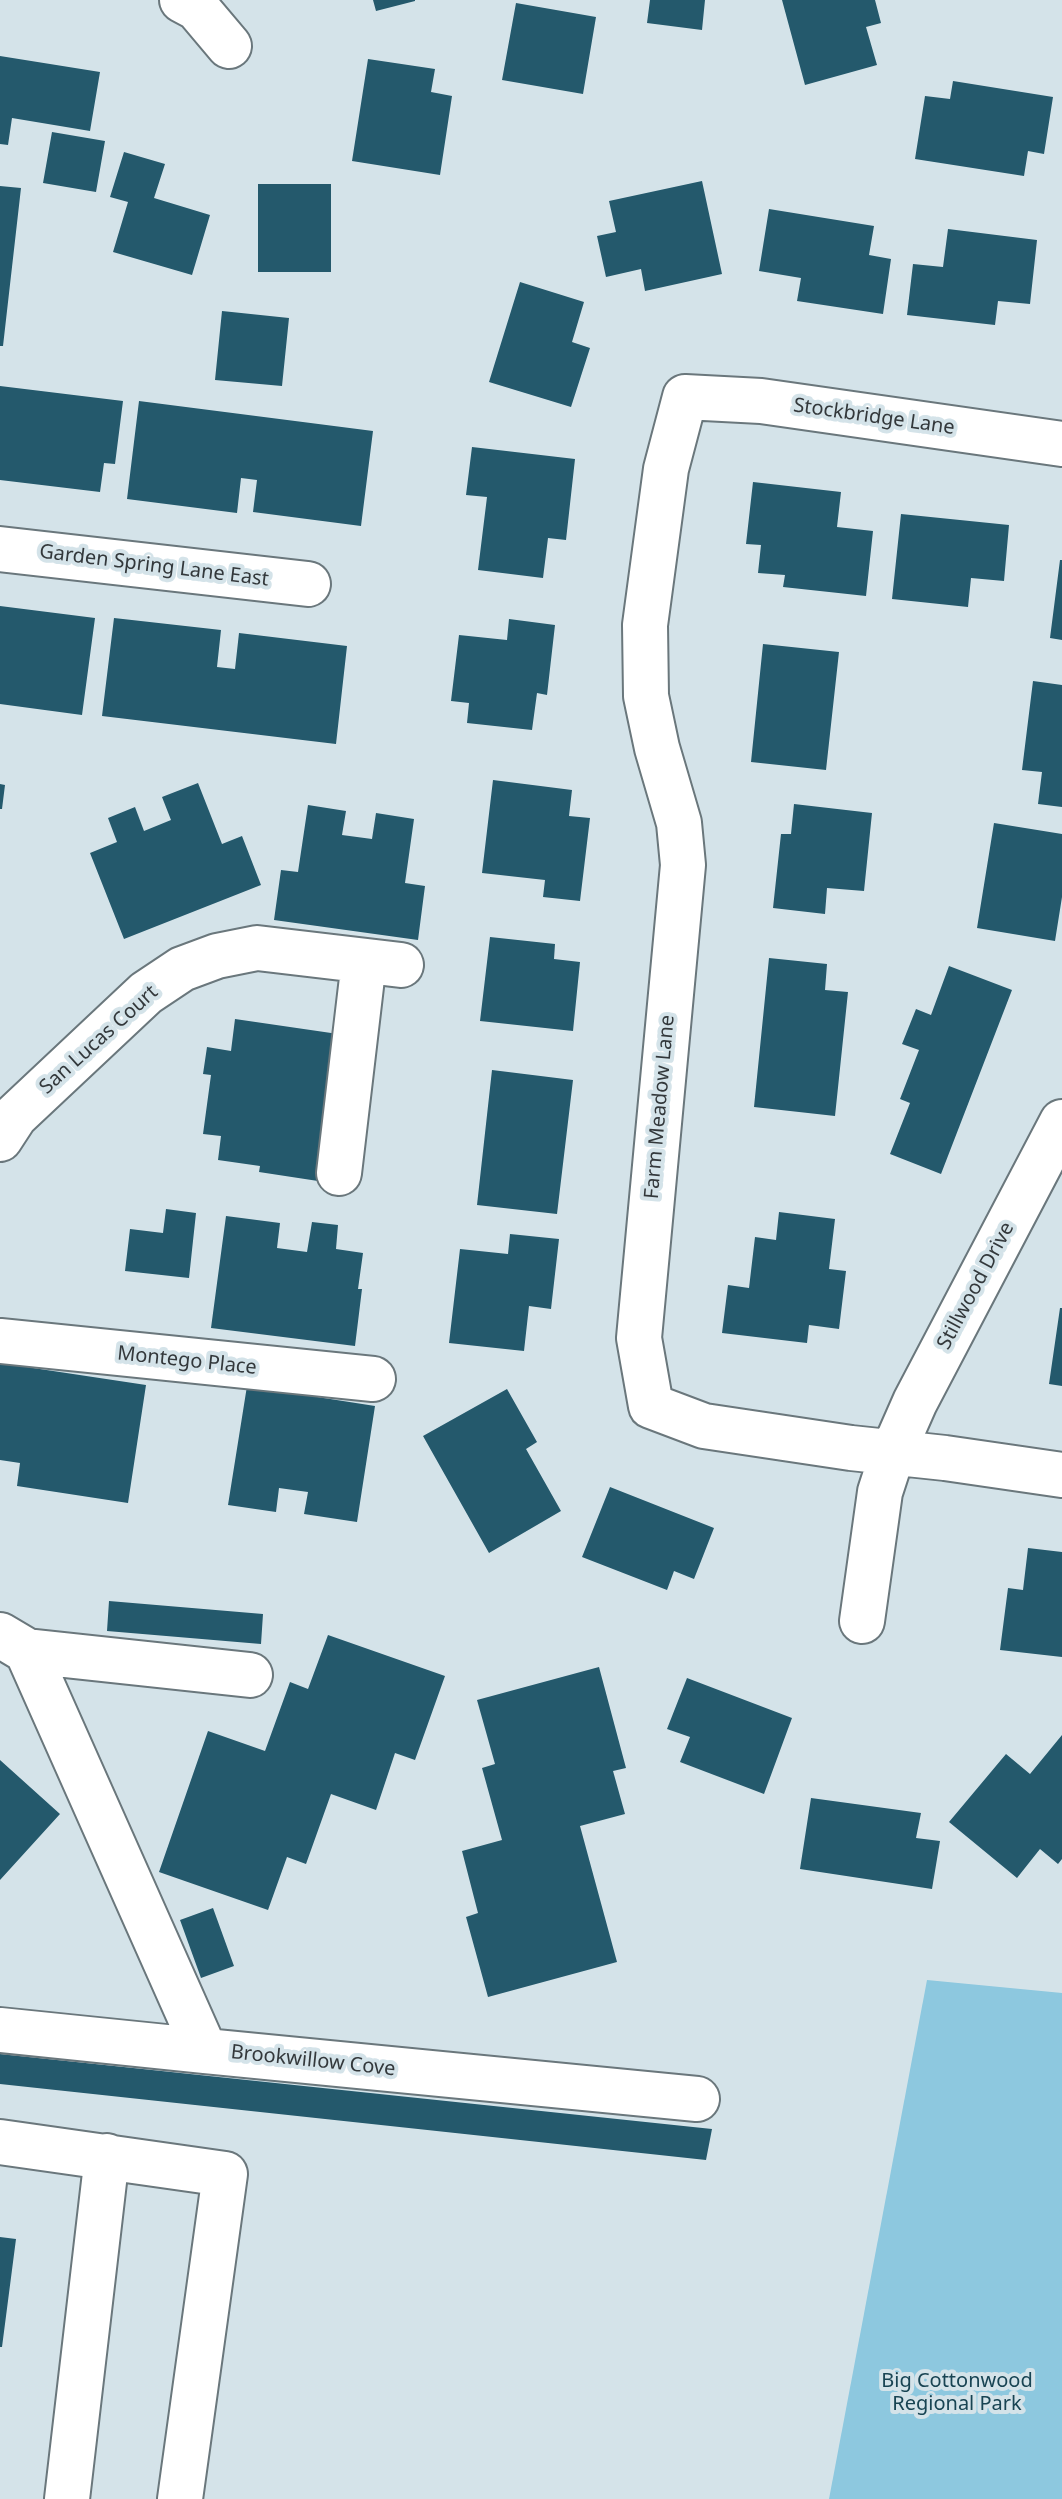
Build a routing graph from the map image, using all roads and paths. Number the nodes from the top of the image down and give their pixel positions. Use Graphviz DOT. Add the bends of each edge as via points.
graph roads {
  1 [pos="182,0"];
  2 [pos="229,46"];
  3 [pos="685,397"];
  4 [pos="1062,444"];
  5 [pos="0,549"];
  6 [pos="308,584"];
  7 [pos="1062,1122"];
  8 [pos="0,1139"];
  9 [pos="339,1173"];
  10 [pos="0,1341"];
  11 [pos="373,1379"];
  12 [pos="893,1452"];
  13 [pos="1062,1475"];
  14 [pos="862,1621"];
  15 [pos="13,1643"];
  16 [pos="250,1675"];
  17 [pos="0,2030"];
  18 [pos="205,2051"];
  19 [pos="697,2099"];
  20 [pos="0,2142"];
  21 [pos="107,2156"];
  22 [pos="67,2499"];
  23 [pos="180,2499"];
  1 -- 2 [label="street" via="197,8"];
  3 -- 4 [label="street, Stockbridge Lane" via="761,401"];
  3 -- 12 [label="street, Farm Meadow Lane" via="666,469 645,625 646,696 679,823 683,865 639,1338 651,1406 704,1426"];
  5 -- 6 [label="street, Garden Spring Lane East"];
  7 -- 12 [label="street, Stillwood Drive"];
  8 -- 9 [label="street, San Lucas Court" via="15,1116 146,993 182,969 257,948 383,963"];
  10 -- 11 [label="street, Montego Place"];
  12 -- 13 [label="street, Farm Meadow Lane"];
  12 -- 14 [label="street, Stillwood Drive" via="880,1492"];
  15 -- 16 [label="street"];
  15 -- 18 [label="street, Brookwillow Cove"];
  17 -- 18 [label="street"];
  18 -- 19 [label="street, Brookwillow Cove"];
  20 -- 21 [label="street"];
  21 -- 22 [label="street"];
  21 -- 23 [label="street" via="225,2174"];
}
